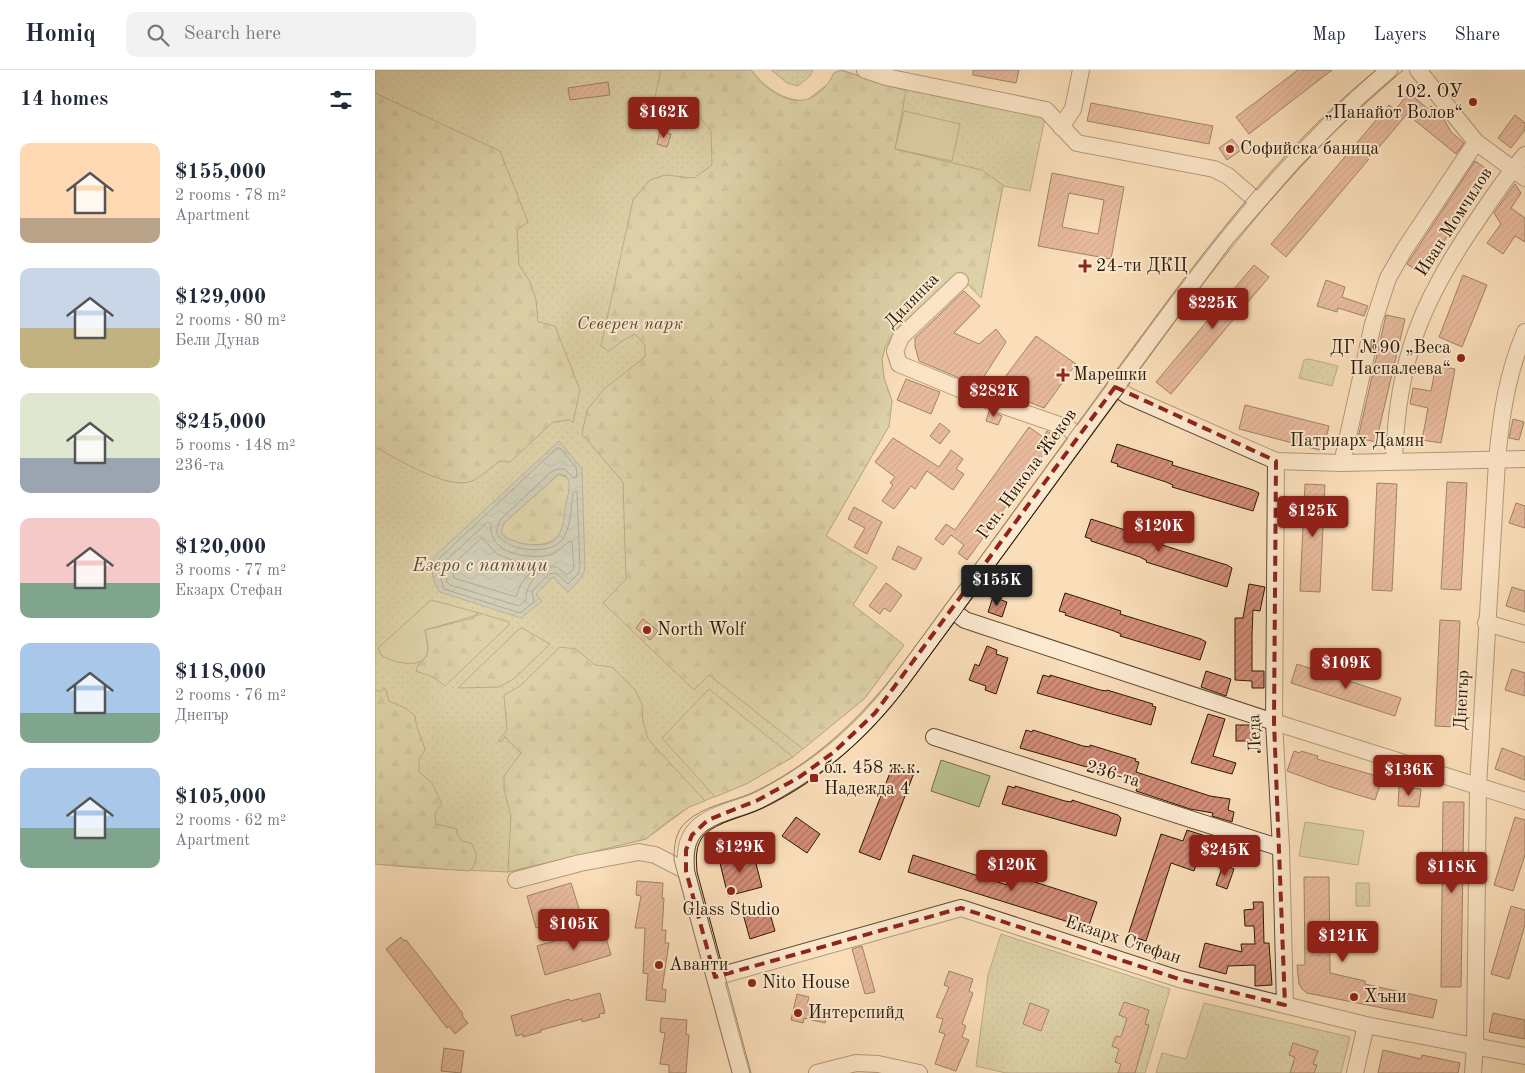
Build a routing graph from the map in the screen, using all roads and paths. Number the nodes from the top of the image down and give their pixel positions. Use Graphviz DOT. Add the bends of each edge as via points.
graph roads {
  1 [pos="865,70"];
  2 [pos="1081,70"];
  3 [pos="1389,70"];
  4 [pos="1418,70"];
  5 [pos="1061,127"];
  6 [pos="1476,142"];
  7 [pos="1525,155"];
  8 [pos="1519,173"];
  9 [pos="1257,201"];
  10 [pos="960,281"];
  11 [pos="1525,332"];
  12 [pos="1115,387"];
  13 [pos="1079,436"];
  14 [pos="1525,459"];
  15 [pos="1497,460"];
  16 [pos="1276,461"];
  17 [pos="1394,461"];
  18 [pos="1342,463"];
  19 [pos="952,610"];
  20 [pos="1486,623"];
  21 [pos="1525,634"];
  22 [pos="1274,722"];
  23 [pos="934,738"];
  24 [pos="1478,786"];
  25 [pos="1525,801"];
  26 [pos="1281,848"];
  27 [pos="686,871"];
  28 [pos="516,880"];
  29 [pos="715,977"];
  30 [pos="1285,1005"];
  31 [pos="1366,1024"];
  32 [pos="1475,1046"];
  33 [pos="1525,1056"];
  34 [pos="825,1072"];
  35 [pos="741,1073"];
  36 [pos="919,1073"];
  37 [pos="1355,1073"];
  38 [pos="1473,1073"];
  1 -- 5 [label="street" via="1046,110"];
  2 -- 5 [label="street" via="1073,109"];
  3 -- 9 [label="street, Ген. Никола Жеков" via="1333,121"];
  4 -- 6 [label="street"];
  5 -- 9 [label="street" via="1077,143 1214,169 1228,176"];
  6 -- 8 [label="street"];
  6 -- 18 [label="street" via="1389,278 1373,324"];
  7 -- 8 [label="street, Иван Момчилов"];
  8 -- 17 [label="street, Иван Момчилов" via="1455,252 1421,316 1399,392"];
  9 -- 12 [label="street, Ген. Никола Жеков" via="1208,261"];
  10 -- 13 [label="street, Дилянка" via="901,337 895,351 899,364 984,399 1068,428"];
  11 -- 15 [label="street, Днепър" via="1507,386"];
  12 -- 13 [label="street, Ген. Никола Жеков"];
  12 -- 16 [label="street, Патриарх Дамян" via="1128,396"];
  13 -- 19 [label="street, Ген. Никола Жеков"];
  14 -- 15 [label="street, Патриарх Дамян"];
  15 -- 17 [label="street, Патриарх Дамян"];
  15 -- 20 [label="street, Днепър"];
  16 -- 18 [label="street, Патриарх Дамян"];
  16 -- 22 [label="street, Леда"];
  17 -- 18 [label="street, Патриарх Дамян"];
  19 -- 22 [label="street" via="965,620"];
  19 -- 27 [label="street, Ген. Никола Жеков" via="889,697 834,752 781,788 698,827 688,843"];
  20 -- 21 [label="street"];
  20 -- 24 [label="street, Днепър"];
  22 -- 24 [label="street"];
  22 -- 26 [label="street, Леда"];
  23 -- 26 [label="street, 236-та"];
  24 -- 25 [label="street"];
  24 -- 32 [label="street, Днепър"];
  26 -- 30 [label="street, Леда"];
  27 -- 28 [label="street" via="655,855 639,852"];
  27 -- 29 [label="street, Ген. Никола Жеков"];
  29 -- 30 [label="street, Екзарх Стефан" via="961,908 1179,979"];
  29 -- 35 [label="street, Ген. Никола Жеков"];
  30 -- 31 [label="street, Екзарх Стефан"];
  31 -- 32 [label="street, Екзарх Стефан"];
  31 -- 37 [label="street"];
  32 -- 33 [label="street, Екзарх Стефан"];
  32 -- 38 [label="street, Днепър"];
  34 -- 36 [label="street" via="857,1063"];
}
